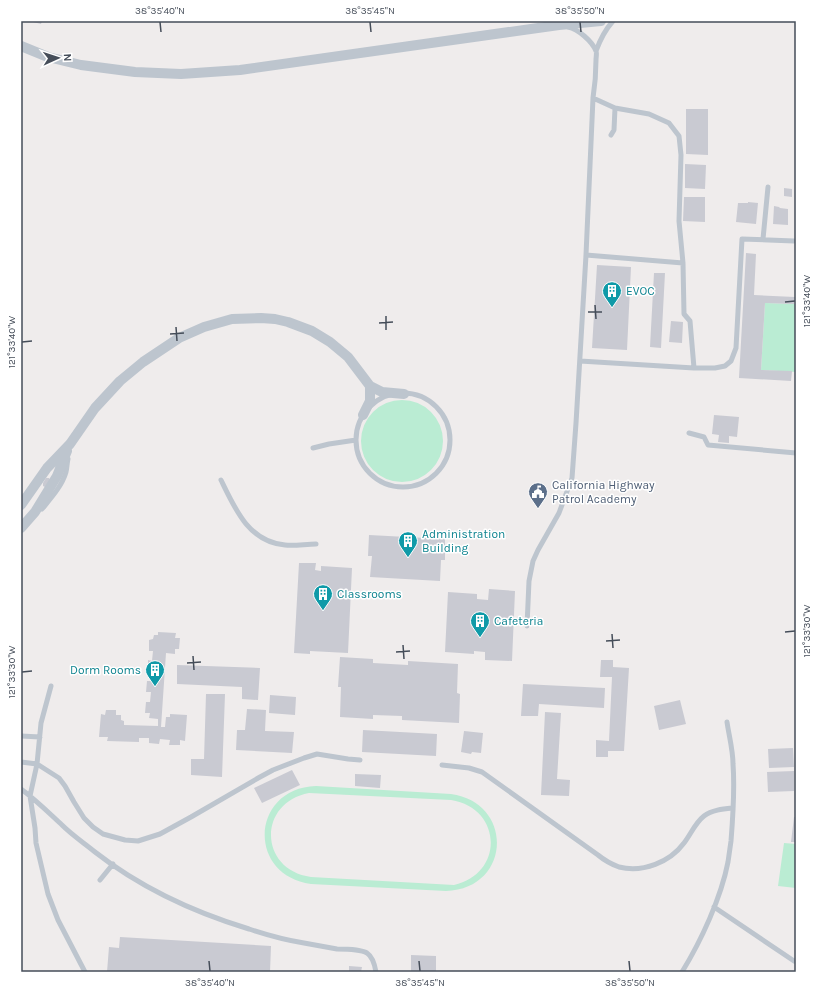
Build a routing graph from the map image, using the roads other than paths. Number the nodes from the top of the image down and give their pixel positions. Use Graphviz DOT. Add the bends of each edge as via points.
graph roads {
  1 [pos="601,21"];
  2 [pos="614,21"];
  3 [pos="559,25"];
  4 [pos="21,46"];
  5 [pos="596,51"];
  6 [pos="593,98"];
  7 [pos="615,108"];
  8 [pos="611,135"];
  9 [pos="768,187"];
  10 [pos="763,239"];
  11 [pos="794,241"];
  12 [pos="586,255"];
  13 [pos="683,263"];
  14 [pos="580,362"];
  15 [pos="694,368"];
  16 [pos="370,386"];
  17 [pos="404,394"];
  18 [pos="364,415"];
  19 [pos="689,433"];
  20 [pos="356,440"];
  21 [pos="70,444"];
  22 [pos="313,448"];
  23 [pos="796,453"];
  24 [pos="221,480"];
  25 [pos="21,505"];
  26 [pos="21,528"];
  27 [pos="21,532"];
  28 [pos="316,544"];
  29 [pos="527,626"];
  30 [pos="51,686"];
  31 [pos="727,722"];
  32 [pos="21,736"];
  33 [pos="40,737"];
  34 [pos="360,760"];
  35 [pos="21,762"];
  36 [pos="37,764"];
  37 [pos="442,765"];
  38 [pos="21,789"];
  39 [pos="30,796"];
  40 [pos="733,808"];
  41 [pos="113,864"];
  42 [pos="100,880"];
  43 [pos="714,907"];
  44 [pos="794,961"];
  45 [pos="85,972"];
  46 [pos="376,972"];
  47 [pos="682,972"];
  1 -- 3 [label="street"];
  2 -- 5 [label="lane"];
  3 -- 4 [label="street" via="248,69 181,74 135,72 82,65 48,58"];
  3 -- 5 [label="lane" via="582,33"];
  5 -- 6 [label="lane"];
  6 -- 7 [label="lane"];
  6 -- 12 [label="lane"];
  7 -- 8 [label="lane" via="614,130"];
  7 -- 13 [label="lane" via="649,114 669,123 679,136 679,221"];
  9 -- 10 [label="lane"];
  10 -- 11 [label="lane"];
  10 -- 15 [label="lane" via="742,239 736,348 731,361 716,368"];
  12 -- 13 [label="lane"];
  12 -- 14 [label="lane"];
  13 -- 15 [label="lane" via="684,314 690,321"];
  14 -- 15 [label="lane"];
  14 -- 29 [label="lane" via="572,478 559,513 533,561 529,581"];
  16 -- 17 [label="street" via="382,392"];
  16 -- 18 [label="street" via="370,401"];
  16 -- 21 [label="street" via="348,357 312,331 275,319 232,319 179,338 143,362 120,381 95,408"];
  17 -- 18 [label="lane" via="381,399"];
  17 -- 20 [label="lane" via="426,400 438,409 446,422 449,437 448,453 435,475 413,486 388,485 373,477 362,464"];
  18 -- 20 [label="lane" via="358,427"];
  19 -- 23 [label="lane" via="704,437 708,445"];
  20 -- 22 [label="lane"];
  21 -- 25 [label="street" via="47,468"];
  21 -- 26 [label="street" via="57,476 35,512"];
  21 -- 27 [label="lane" via="62,482 51,499"];
  24 -- 28 [label="lane" via="240,516 258,536 275,544"];
  30 -- 33 [label="lane"];
  31 -- 40 [label="lane" via="734,764"];
  32 -- 33 [label="lane"];
  33 -- 36 [label="lane"];
  34 -- 36 [label="lane" via="317,754 304,758 273,770 160,834 138,841 113,838 93,827 84,818 59,778"];
  35 -- 36 [label="lane"];
  36 -- 39 [label="lane"];
  37 -- 40 [label="lane" via="482,772 603,859 620,867 635,868 658,864 675,853 704,816 718,810"];
  38 -- 39 [label="lane"];
  39 -- 41 [label="lane" via="64,827"];
  39 -- 45 [label="lane" via="36,843 48,894 63,931"];
  40 -- 43 [label="lane" via="728,862"];
  41 -- 42 [label="lane"];
  41 -- 46 [label="lane" via="134,880 164,895 197,911 236,925 276,937 367,953"];
  43 -- 44 [label="lane"];
  43 -- 47 [label="lane"];
}
